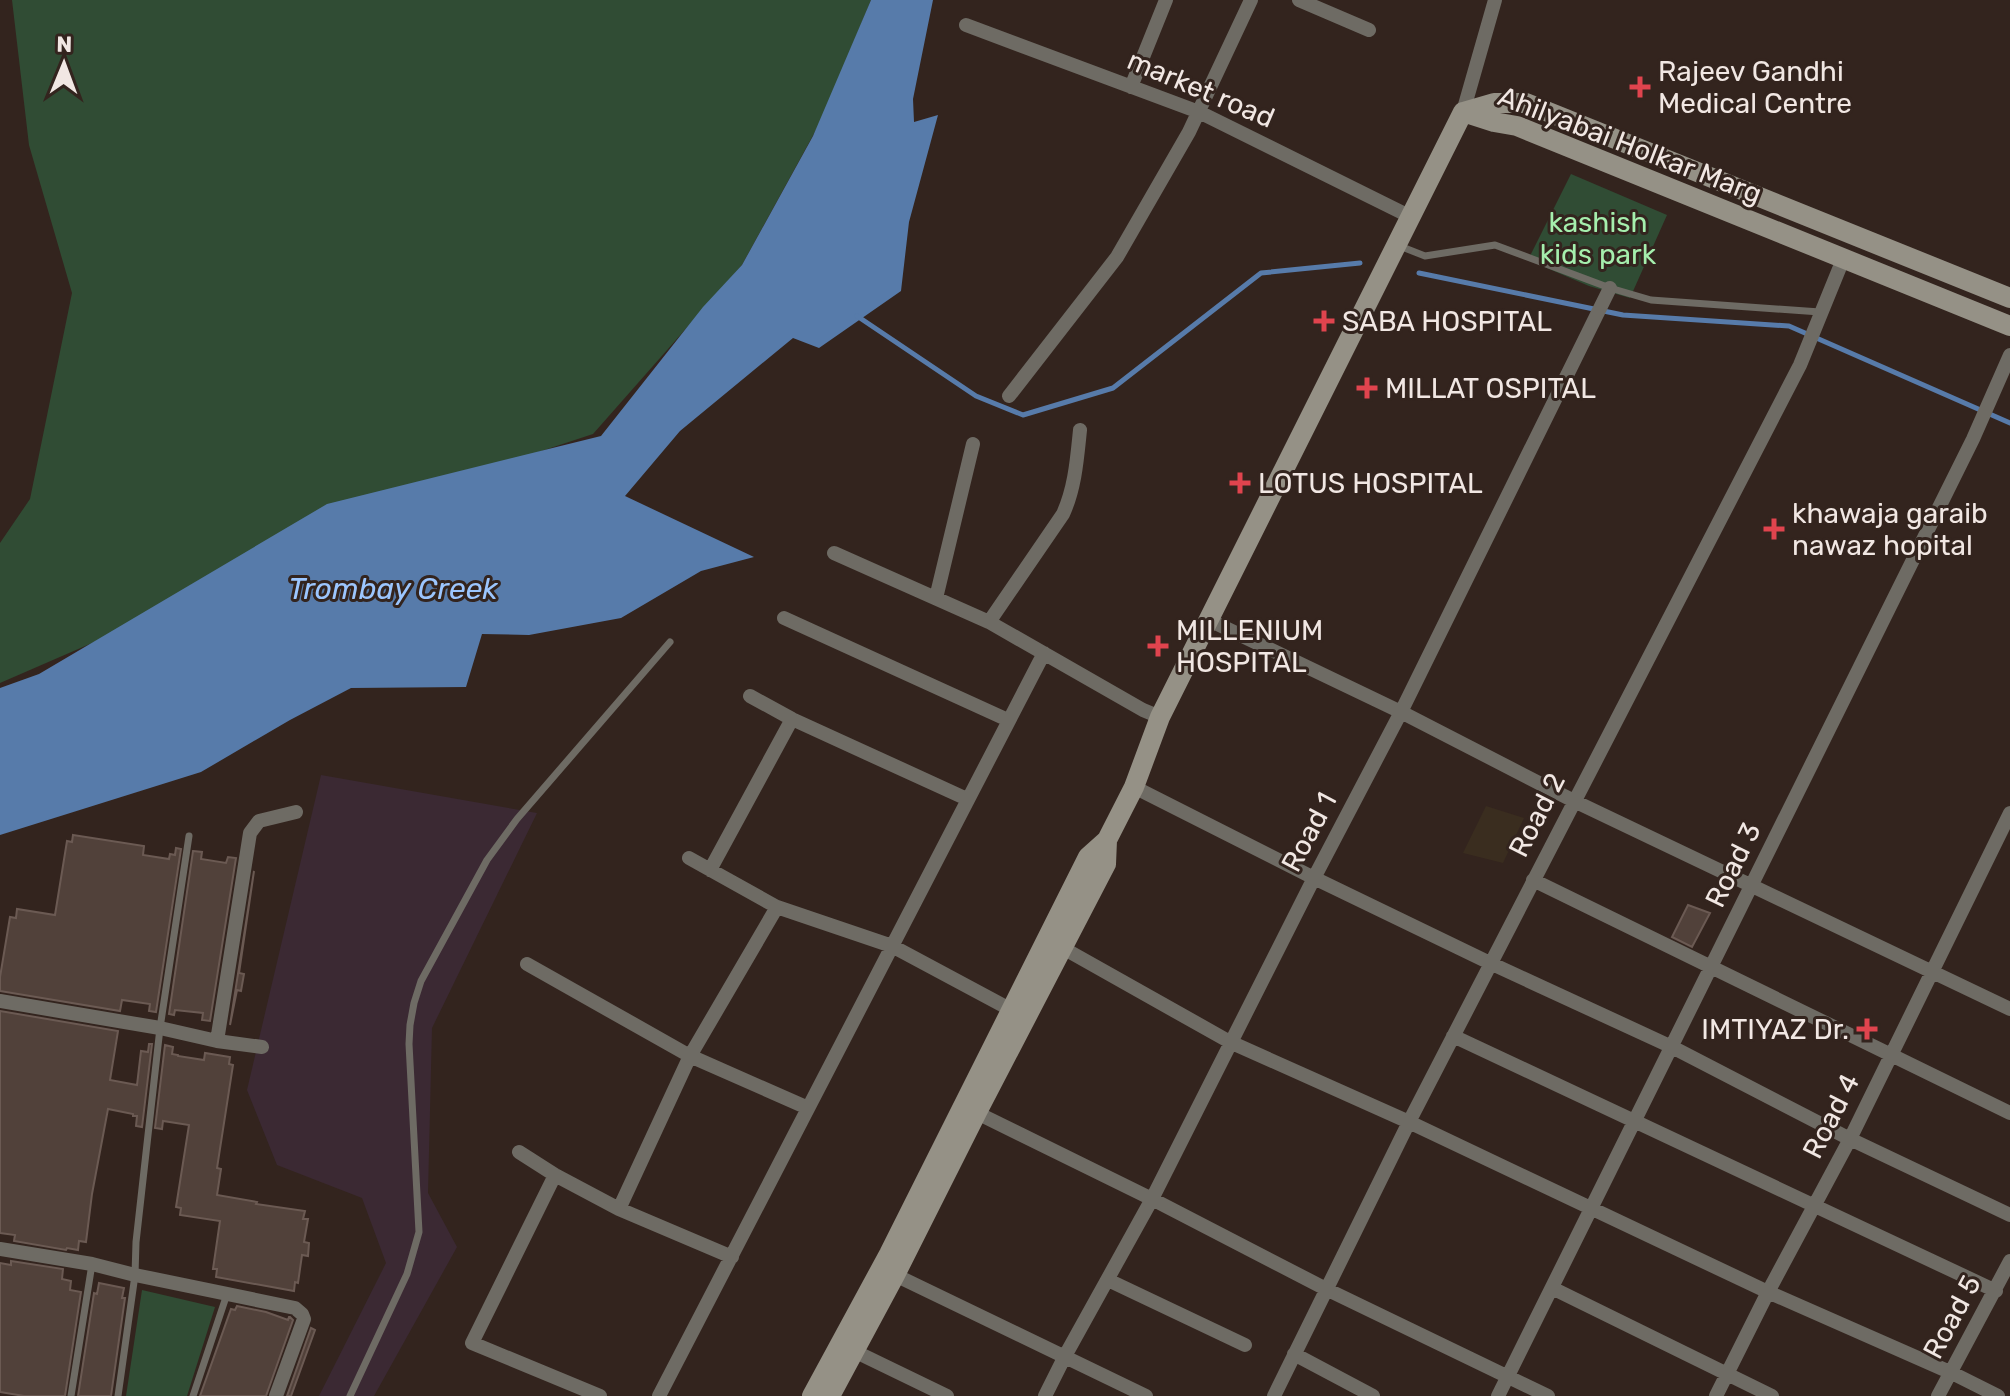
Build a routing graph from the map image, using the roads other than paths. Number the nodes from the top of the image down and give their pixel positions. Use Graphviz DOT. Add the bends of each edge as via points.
graph roads {
  1 [pos="1166,0"];
  2 [pos="1251,0"];
  3 [pos="1299,0"];
  4 [pos="1495,0"];
  5 [pos="966,25"];
  6 [pos="1369,30"];
  7 [pos="1131,87"];
  8 [pos="1199,112"];
  9 [pos="1463,112"];
  10 [pos="1409,216"];
  11 [pos="1395,244"];
  12 [pos="1844,257"];
  13 [pos="1610,288"];
  14 [pos="2010,298"];
  15 [pos="1822,312"];
  16 [pos="2010,326"];
  17 [pos="2010,355"];
  18 [pos="1009,396"];
  19 [pos="1080,430"];
  20 [pos="973,444"];
  21 [pos="834,553"];
  22 [pos="936,598"];
  23 [pos="784,618"];
  24 [pos="1209,620"];
  25 [pos="989,622"];
  26 [pos="670,642"];
  27 [pos="1044,653"];
  28 [pos="750,696"];
  29 [pos="1401,712"];
  30 [pos="1160,717"];
  31 [pos="792,719"];
  32 [pos="1008,720"];
  33 [pos="1134,787"];
  34 [pos="967,799"];
  35 [pos="1574,801"];
  36 [pos="296,812"];
  37 [pos="2010,813"];
  38 [pos="189,836"];
  39 [pos="689,858"];
  40 [pos="710,870"];
  41 [pos="1314,878"];
  42 [pos="1533,880"];
  43 [pos="1752,885"];
  44 [pos="777,907"];
  45 [pos="1054,944"];
  46 [pos="892,946"];
  47 [pos="1490,963"];
  48 [pos="527,964"];
  49 [pos="1712,966"];
  50 [pos="1932,971"];
  51 [pos="0,1001"];
  52 [pos="2010,1009"];
  53 [pos="1019,1014"];
  54 [pos="160,1028"];
  55 [pos="1453,1036"];
  56 [pos="217,1041"];
  57 [pos="1230,1042"];
  58 [pos="262,1047"];
  59 [pos="1672,1047"];
  60 [pos="1890,1055"];
  61 [pos="690,1056"];
  62 [pos="808,1108"];
  63 [pos="970,1109"];
  64 [pos="2010,1113"];
  65 [pos="1634,1121"];
  66 [pos="1409,1122"];
  67 [pos="1850,1139"];
  68 [pos="519,1152"];
  69 [pos="555,1175"];
  70 [pos="1152,1199"];
  71 [pos="1814,1206"];
  72 [pos="1592,1208"];
  73 [pos="619,1209"];
  74 [pos="2010,1215"];
  75 [pos="0,1249"];
  76 [pos="732,1257"];
  77 [pos="2010,1261"];
  78 [pos="92,1264"];
  79 [pos="135,1275"];
  80 [pos="895,1275"];
  81 [pos="1108,1280"];
  82 [pos="1552,1288"];
  83 [pos="1326,1289"];
  84 [pos="1996,1291"];
  85 [pos="1768,1292"];
  86 [pos="227,1294"];
  87 [pos="1245,1345"];
  88 [pos="854,1351"];
  89 [pos="1294,1354"];
  90 [pos="1065,1356"];
  91 [pos="1727,1373"];
  92 [pos="1952,1373"];
  93 [pos="1508,1377"];
  94 [pos="71,1396"];
  95 [pos="118,1396"];
  96 [pos="193,1396"];
  97 [pos="276,1396"];
  98 [pos="350,1396"];
  99 [pos="600,1396"];
  100 [pos="659,1396"];
  101 [pos="812,1396"];
  102 [pos="830,1396"];
  103 [pos="947,1396"];
  104 [pos="1045,1396"];
  105 [pos="1146,1396"];
  106 [pos="1274,1396"];
  107 [pos="1373,1396"];
  108 [pos="1498,1396"];
  109 [pos="1548,1396"];
  110 [pos="1716,1396"];
  111 [pos="1772,1396"];
  112 [pos="1938,1396"];
  113 [pos="1998,1396"];
  1 -- 7 [label="street"];
  2 -- 8 [label="street"];
  3 -- 6 [label="street"];
  4 -- 9 [label="street"];
  5 -- 7 [label="street, market road"];
  7 -- 8 [label="street, market road"];
  8 -- 10 [label="street, market road"];
  8 -- 18 [label="street" via="1117,257"];
  9 -- 10 [label="street"];
  9 -- 12 [label="street, Ahilyabai Holkar Marg" via="1517,126"];
  9 -- 14 [label="street, Ahilyabai Holkar Marg" via="1494,103 1526,103"];
  10 -- 11 [label="street"];
  11 -- 13 [label="lane" via="1425,256 1495,245"];
  11 -- 24 [label="street"];
  12 -- 15 [label="street, Road 2"];
  12 -- 16 [label="street, Ahilyabai Holkar Marg"];
  13 -- 15 [label="lane" via="1651,300"];
  13 -- 29 [label="street, Road 1"];
  15 -- 35 [label="street, Road 2" via="1800,365"];
  17 -- 43 [label="street, Road 3"];
  19 -- 25 [label="street" via="1068,504"];
  20 -- 22 [label="street"];
  21 -- 22 [label="street"];
  22 -- 25 [label="street"];
  23 -- 32 [label="street"];
  24 -- 29 [label="street"];
  24 -- 30 [label="street"];
  25 -- 27 [label="street"];
  26 -- 98 [label="lane" via="517,819 487,860 421,981 409,1044 419,1232 407,1274"];
  27 -- 30 [label="street"];
  27 -- 32 [label="street"];
  28 -- 31 [label="street"];
  29 -- 35 [label="street"];
  29 -- 41 [label="street, Road 1"];
  30 -- 33 [label="street"];
  31 -- 34 [label="street"];
  31 -- 40 [label="street"];
  32 -- 34 [label="street"];
  33 -- 41 [label="street"];
  33 -- 45 [label="street" via="1107,840 1106,864"];
  34 -- 46 [label="street"];
  35 -- 42 [label="street, Road 2"];
  35 -- 43 [label="street"];
  36 -- 56 [label="street" via="259,821 250,833"];
  37 -- 50 [label="street, Road 4"];
  38 -- 54 [label="lane"];
  39 -- 40 [label="street"];
  40 -- 44 [label="street"];
  41 -- 47 [label="street"];
  41 -- 57 [label="street, Road 1"];
  42 -- 47 [label="street, Road 2"];
  42 -- 49 [label="street"];
  43 -- 49 [label="street, Road 3"];
  43 -- 50 [label="street"];
  44 -- 46 [label="street"];
  44 -- 61 [label="street"];
  45 -- 53 [label="street"];
  45 -- 57 [label="street"];
  46 -- 53 [label="street"];
  46 -- 62 [label="street"];
  47 -- 55 [label="street, Road 2"];
  47 -- 59 [label="street"];
  48 -- 61 [label="street"];
  49 -- 59 [label="street, Road 3"];
  49 -- 60 [label="street"];
  50 -- 52 [label="street"];
  50 -- 60 [label="street, Road 4"];
  51 -- 54 [label="street"];
  53 -- 63 [label="street"];
  54 -- 56 [label="street"];
  54 -- 79 [label="lane"];
  55 -- 65 [label="street"];
  55 -- 66 [label="street, Road 2"];
  56 -- 58 [label="street"];
  57 -- 66 [label="street"];
  57 -- 70 [label="street, Road 1"];
  59 -- 65 [label="street, Road 3"];
  59 -- 67 [label="street"];
  60 -- 64 [label="street"];
  60 -- 67 [label="street, Road 4"];
  61 -- 62 [label="street"];
  61 -- 73 [label="street"];
  62 -- 76 [label="street"];
  63 -- 70 [label="street"];
  63 -- 80 [label="street"];
  63 -- 101 [label="street"];
  65 -- 71 [label="street"];
  65 -- 72 [label="street, Road 3"];
  66 -- 72 [label="street"];
  66 -- 83 [label="street, Road 2"];
  67 -- 71 [label="street, Road 4"];
  67 -- 74 [label="street"];
  68 -- 69 [label="street"];
  69 -- 73 [label="street"];
  69 -- 99 [label="street" via="472,1343"];
  70 -- 81 [label="street, Road 1"];
  70 -- 83 [label="street"];
  71 -- 84 [label="street"];
  71 -- 85 [label="street, Road 4"];
  72 -- 82 [label="street, Road 3"];
  72 -- 85 [label="street"];
  73 -- 76 [label="street"];
  75 -- 78 [label="street"];
  76 -- 100 [label="street"];
  77 -- 84 [label="street, Road 5"];
  78 -- 79 [label="street"];
  78 -- 94 [label="lane"];
  79 -- 86 [label="street"];
  79 -- 95 [label="lane"];
  80 -- 88 [label="street"];
  80 -- 90 [label="street"];
  81 -- 87 [label="street"];
  81 -- 90 [label="street, Road 1"];
  82 -- 91 [label="street"];
  82 -- 93 [label="street, Road 3"];
  83 -- 89 [label="street, Road 2"];
  83 -- 93 [label="street"];
  84 -- 92 [label="street, Road 5"];
  85 -- 91 [label="street, Road 4"];
  85 -- 92 [label="street"];
  86 -- 96 [label="lane"];
  86 -- 97 [label="street" via="302,1314"];
  88 -- 102 [label="street"];
  88 -- 103 [label="street"];
  89 -- 106 [label="street, Road 2"];
  89 -- 107 [label="street"];
  90 -- 104 [label="street, Road 1"];
  90 -- 105 [label="street"];
  91 -- 110 [label="street, Road 4"];
  91 -- 111 [label="street"];
  92 -- 112 [label="street, Road 5"];
  92 -- 113 [label="street"];
  93 -- 108 [label="street, Road 3"];
  93 -- 109 [label="street"];
}
